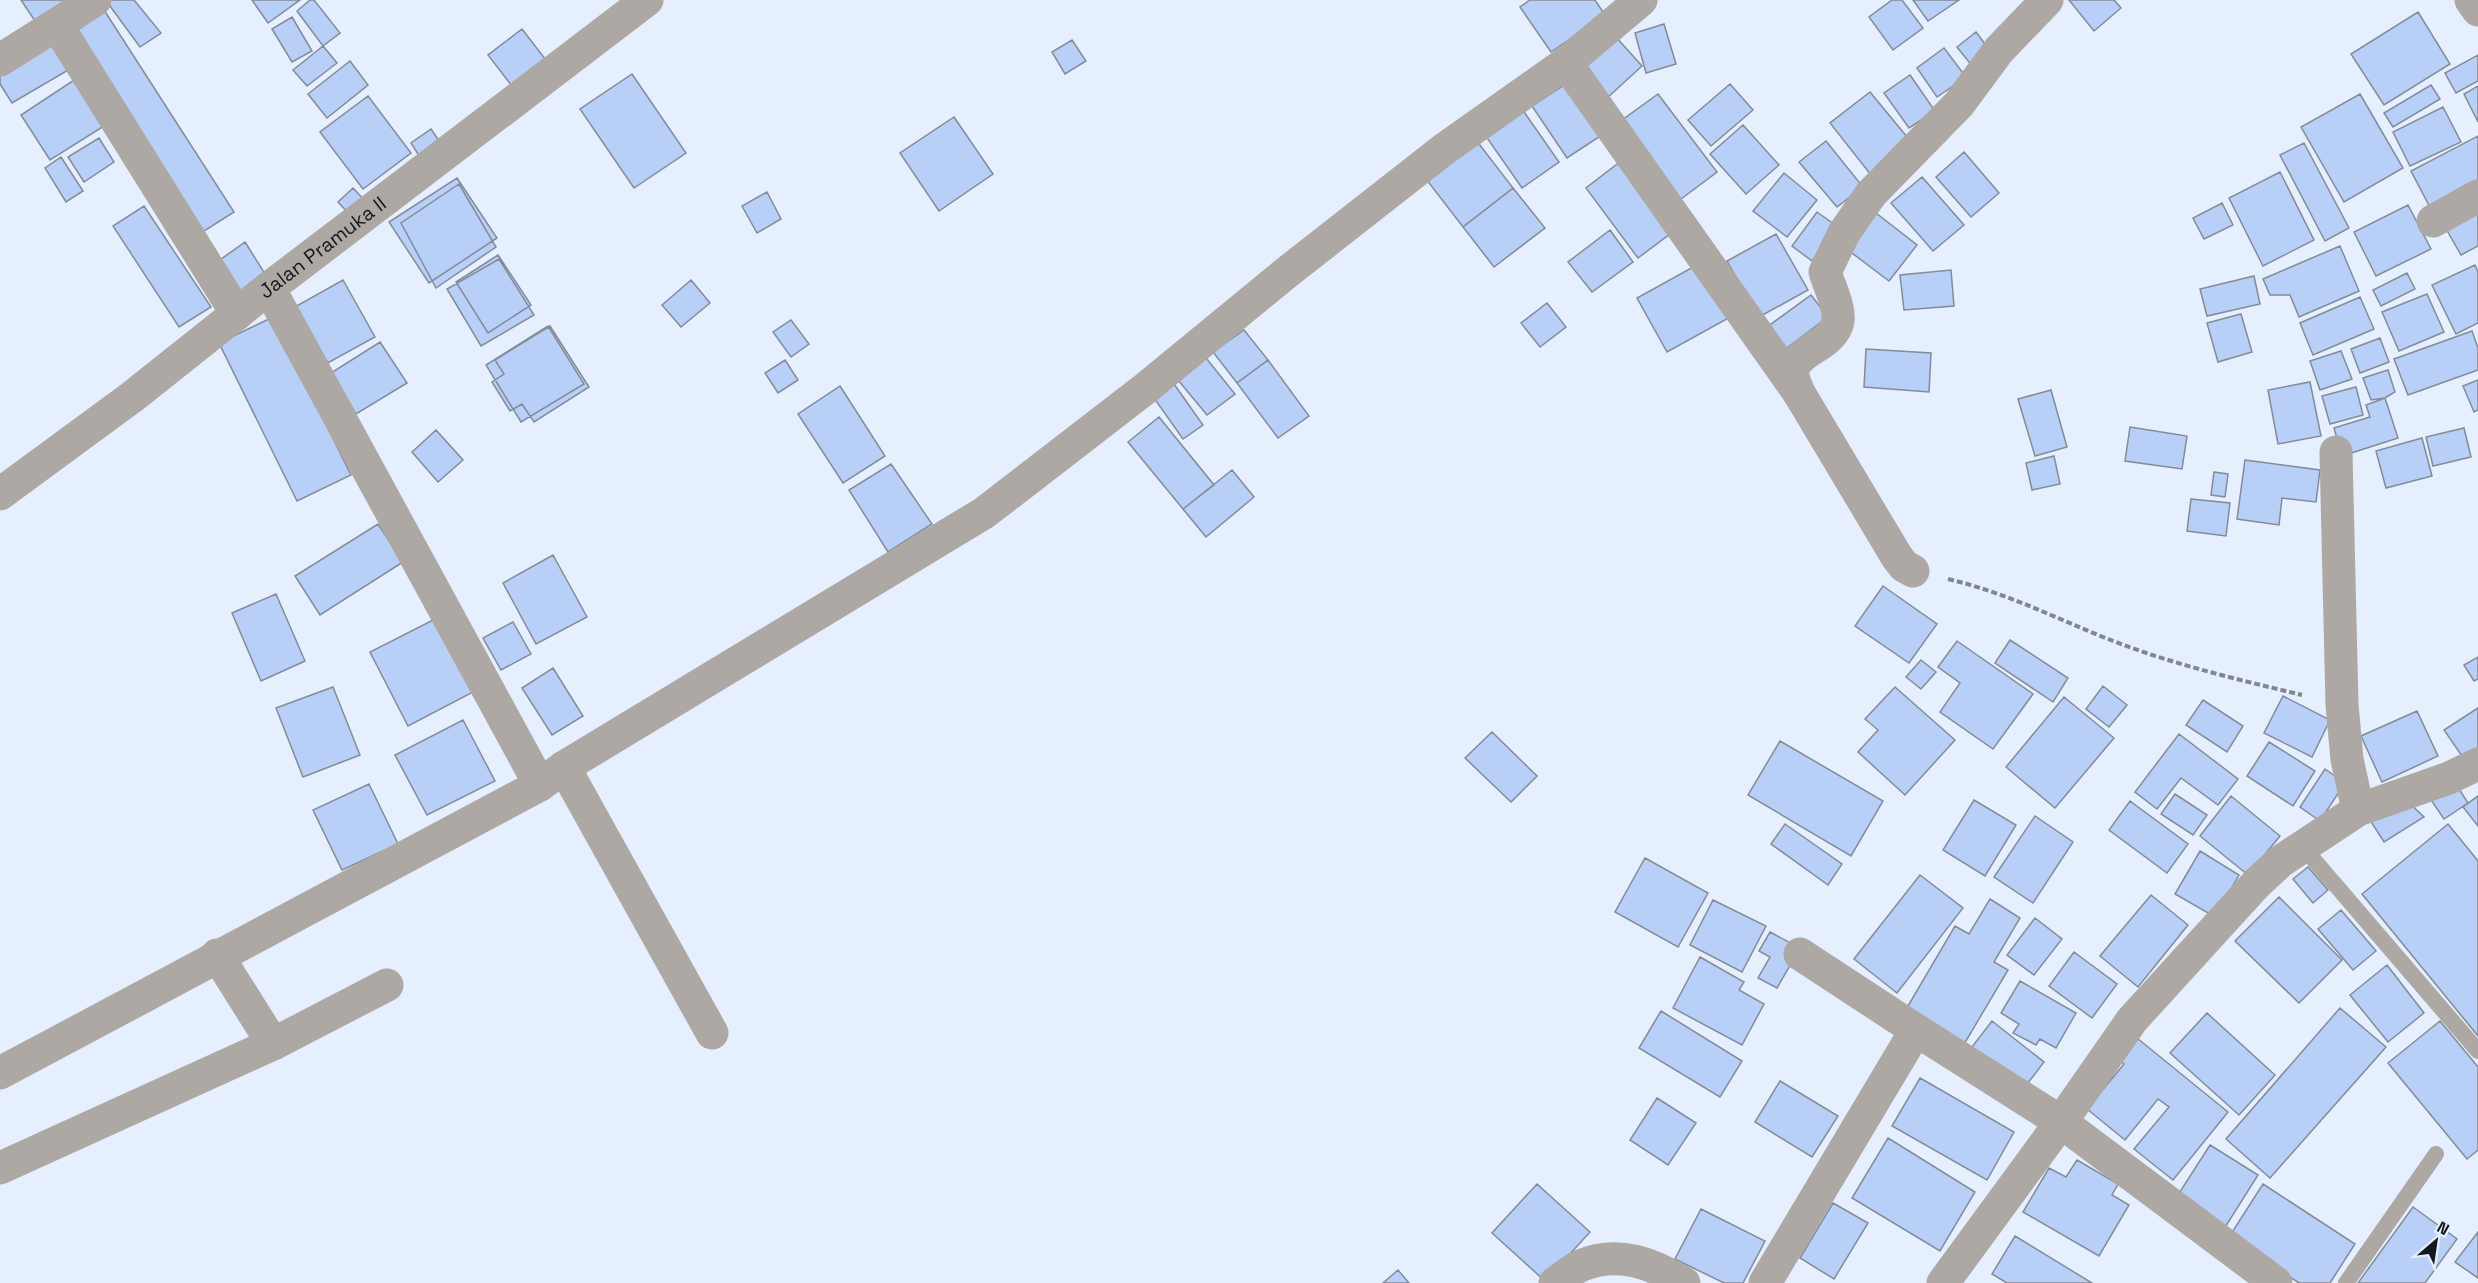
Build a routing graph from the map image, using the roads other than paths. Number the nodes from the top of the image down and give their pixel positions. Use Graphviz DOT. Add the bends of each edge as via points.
graph roads {
  1 [pos="95,0"];
  2 [pos="647,0"];
  3 [pos="1641,0"];
  4 [pos="2047,0"];
  5 [pos="2471,0"];
  6 [pos="2478,10"];
  7 [pos="57,25"];
  8 [pos="0,60"];
  9 [pos="1566,63"];
  10 [pos="2478,196"];
  11 [pos="2433,221"];
  12 [pos="269,288"];
  13 [pos="237,314"];
  14 [pos="1799,393"];
  15 [pos="2336,452"];
  16 [pos="0,494"];
  17 [pos="1913,571"];
  18 [pos="2478,764"];
  19 [pos="552,776"];
  20 [pos="2358,810"];
  21 [pos="2302,846"];
  22 [pos="1800,954"];
  23 [pos="217,955"];
  24 [pos="387,985"];
  25 [pos="1917,1029"];
  26 [pos="712,1033"];
  27 [pos="273,1044"];
  28 [pos="2478,1051"];
  29 [pos="0,1073"];
  30 [pos="2061,1122"];
  31 [pos="2436,1155"];
  32 [pos="0,1168"];
  33 [pos="2265,1280"];
  34 [pos="1555,1283"];
  35 [pos="1684,1283"];
  36 [pos="1765,1283"];
  37 [pos="1943,1283"];
  38 [pos="2346,1283"];
  1 -- 7 [label="street"];
  2 -- 12 [label="street, Jalan Pramuka II"];
  3 -- 9 [label="street"];
  4 -- 14 [label="street" via="1999,50 1959,104 1871,194 1844,233 1825,272 1838,322 1833,333 1795,364 1793,375"];
  5 -- 6 [label="street"];
  7 -- 8 [label="street"];
  7 -- 13 [label="street"];
  9 -- 14 [label="street"];
  9 -- 19 [label="street" via="1443,150 984,513"];
  10 -- 11 [label="street"];
  12 -- 13 [label="street, Jalan Pramuka II"];
  12 -- 19 [label="street"];
  13 -- 16 [label="street, Jalan Pramuka II"];
  14 -- 17 [label="street" via="1897,557"];
  15 -- 20 [label="street" via="2342,705 2347,759"];
  18 -- 20 [label="street"];
  19 -- 23 [label="street"];
  19 -- 26 [label="street"];
  20 -- 21 [label="street"];
  21 -- 28 [label="lane"];
  21 -- 30 [label="street" via="2257,883 2132,1020"];
  22 -- 25 [label="street"];
  23 -- 27 [label="street"];
  23 -- 29 [label="street"];
  24 -- 27 [label="street"];
  25 -- 30 [label="street"];
  25 -- 36 [label="street"];
  27 -- 32 [label="street"];
  30 -- 33 [label="street"];
  30 -- 37 [label="street"];
  31 -- 38 [label="lane"];
  34 -- 35 [label="street" via="1582,1265 1616,1258 1640,1260"];
}
